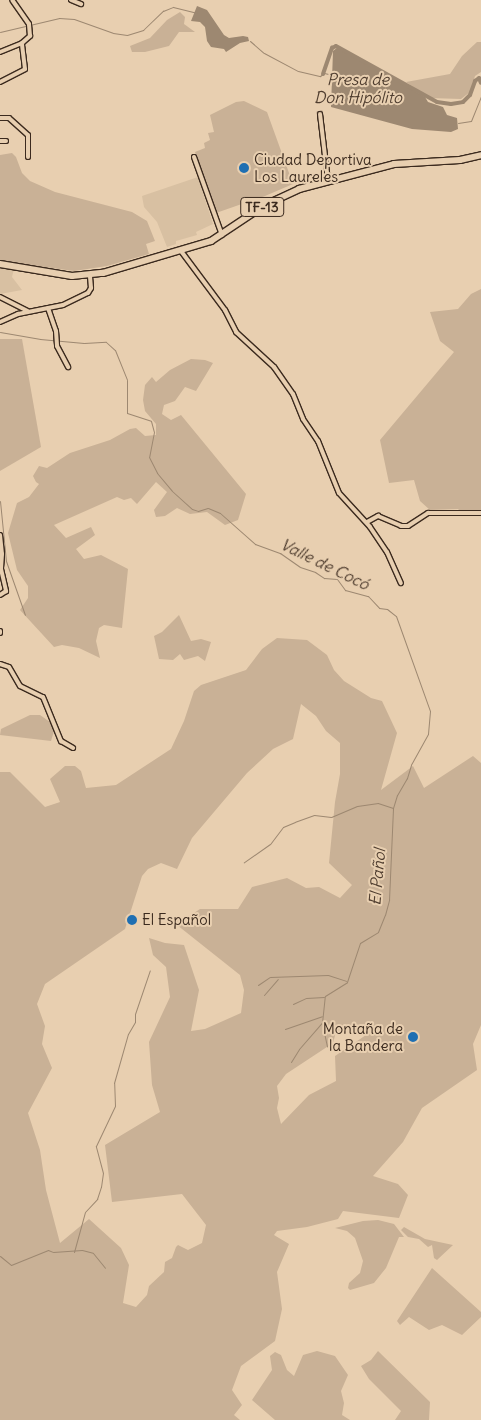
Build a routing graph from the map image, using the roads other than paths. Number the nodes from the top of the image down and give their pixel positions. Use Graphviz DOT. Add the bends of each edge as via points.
graph roads {
  1 [pos="12,0"];
  2 [pos="71,0"];
  3 [pos="81,4"];
  4 [pos="22,42"];
  5 [pos="0,52"];
  6 [pos="0,82"];
  7 [pos="320,114"];
  8 [pos="0,118"];
  9 [pos="0,141"];
  10 [pos="6,141"];
  11 [pos="481,155"];
  12 [pos="28,157"];
  13 [pos="194,158"];
  14 [pos="328,181"];
  15 [pos="222,235"];
  16 [pos="182,251"];
  17 [pos="0,264"];
  18 [pos="90,276"];
  19 [pos="0,297"];
  20 [pos="48,308"];
  21 [pos="28,311"];
  22 [pos="0,322"];
  23 [pos="68,367"];
  24 [pos="481,513"];
  25 [pos="366,522"];
  26 [pos="0,535"];
  27 [pos="401,583"];
  28 [pos="0,595"];
  29 [pos="0,664"];
  30 [pos="74,748"];
  1 -- 4 [label="street" via="29,26 30,36"];
  2 -- 3 [label="street"];
  4 -- 5 [label="street"];
  4 -- 6 [label="street" via="25,69"];
  7 -- 14 [label="street"];
  8 -- 12 [label="street" via="9,118 28,135"];
  9 -- 10 [label="street"];
  11 -- 14 [label="main road, TF-13" via="460,160 394,164"];
  13 -- 15 [label="street"];
  14 -- 15 [label="main road, TF-13" via="284,194"];
  15 -- 16 [label="main road, TF-13"];
  16 -- 18 [label="main road, TF-13"];
  16 -- 25 [label="street" via="225,310 236,332 274,368 293,394 303,419 318,441 339,493"];
  17 -- 18 [label="main road, TF-13"];
  18 -- 20 [label="street" via="92,288 88,293"];
  19 -- 21 [label="street"];
  20 -- 21 [label="street"];
  20 -- 23 [label="street" via="57,346"];
  21 -- 22 [label="street"];
  24 -- 25 [label="street" via="428,513 408,526 378,516"];
  25 -- 27 [label="street" via="387,552"];
  26 -- 28 [label="street" via="1,569 6,591"];
  29 -- 30 [label="street" via="9,667 20,686 43,697 61,741"];
}
